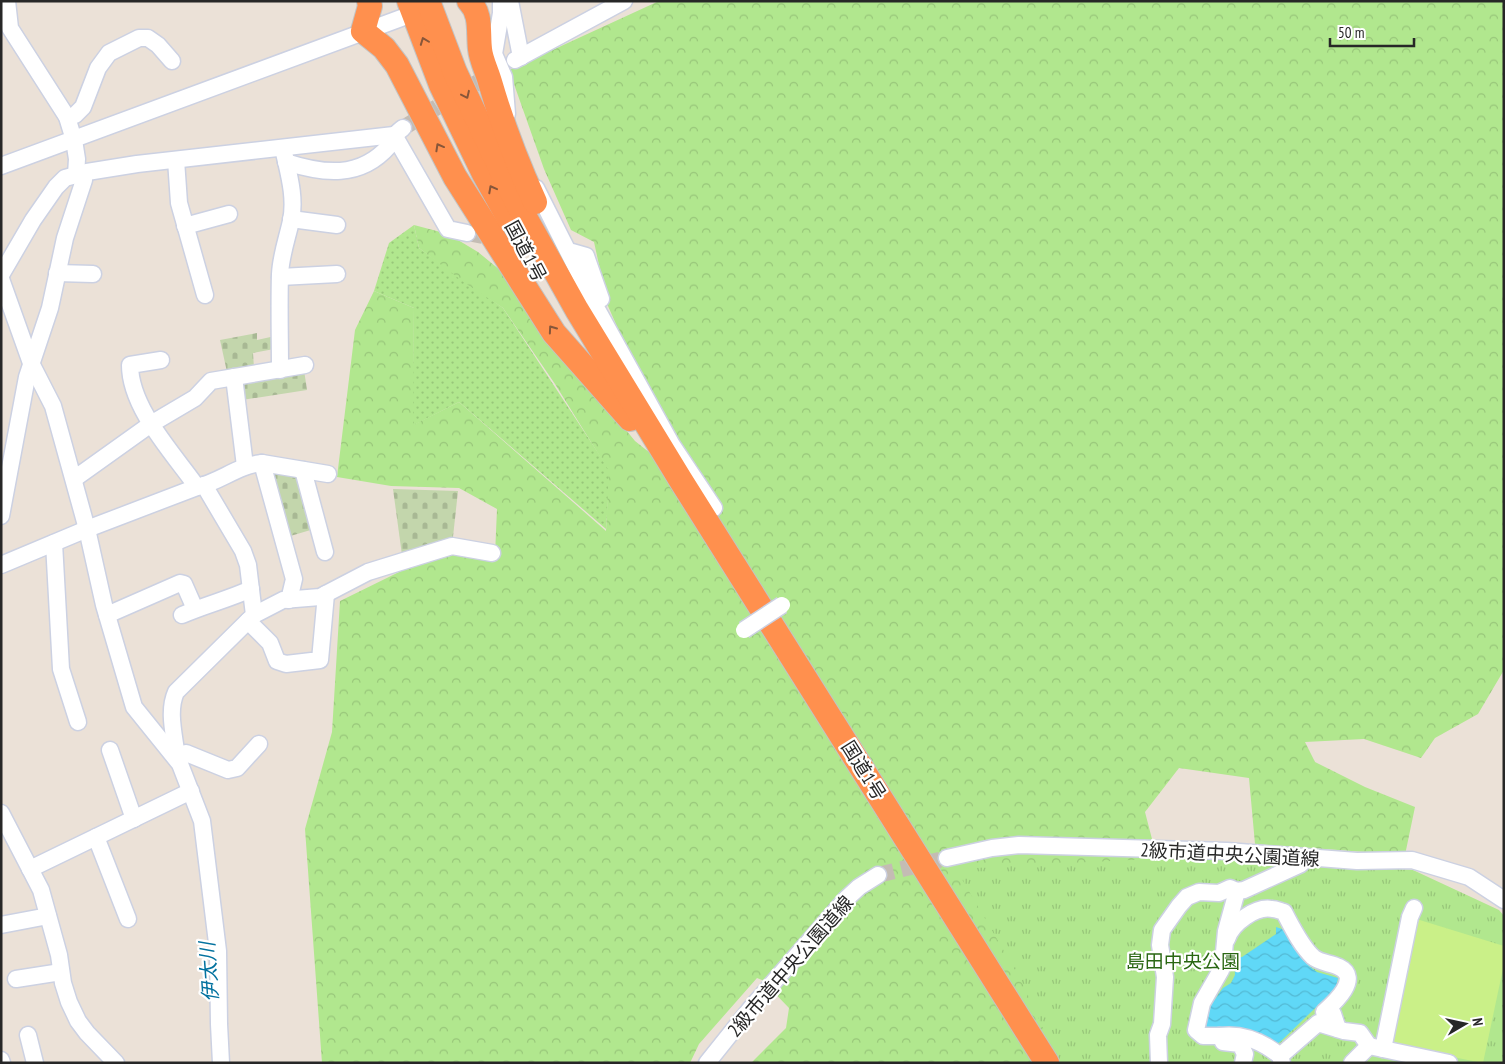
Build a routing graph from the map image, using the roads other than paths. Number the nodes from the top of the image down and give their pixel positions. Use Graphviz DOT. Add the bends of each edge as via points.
graph roads {
  1 [pos="7,1"];
  2 [pos="369,1"];
  3 [pos="469,1"];
  4 [pos="501,1"];
  5 [pos="510,1"];
  6 [pos="624,1"];
  7 [pos="438,2"];
  8 [pos="406,9"];
  9 [pos="363,31"];
  10 [pos="172,61"];
  11 [pos="67,117"];
  12 [pos="399,132"];
  13 [pos="74,140"];
  14 [pos="284,155"];
  15 [pos="176,160"];
  16 [pos="1,166"];
  17 [pos="80,174"];
  18 [pos="229,214"];
  19 [pos="291,219"];
  20 [pos="337,225"];
  21 [pos="185,226"];
  22 [pos="467,233"];
  23 [pos="572,252"];
  24 [pos="57,273"];
  25 [pos="93,274"];
  26 [pos="338,274"];
  27 [pos="1,277"];
  28 [pos="280,277"];
  29 [pos="205,295"];
  30 [pos="597,309"];
  31 [pos="162,360"];
  32 [pos="31,363"];
  33 [pos="305,365"];
  34 [pos="280,370"];
  35 [pos="234,377"];
  36 [pos="632,412"];
  37 [pos="151,424"];
  38 [pos="262,463"];
  39 [pos="245,466"];
  40 [pos="303,470"];
  41 [pos="328,474"];
  42 [pos="74,479"];
  43 [pos="201,486"];
  44 [pos="714,508"];
  45 [pos="1,515"];
  46 [pos="87,529"];
  47 [pos="54,543"];
  48 [pos="325,552"];
  49 [pos="492,553"];
  50 [pos="1,565"];
  51 [pos="251,589"];
  52 [pos="326,594"];
  53 [pos="289,600"];
  54 [pos="782,605"];
  55 [pos="107,616"];
  56 [pos="251,618"];
  57 [pos="744,630"];
  58 [pos="78,722"];
  59 [pos="259,744"];
  60 [pos="110,750"];
  61 [pos="177,758"];
  62 [pos="191,792"];
  63 [pos="1,813"];
  64 [pos="134,819"];
  65 [pos="96,837"];
  66 [pos="948,858"];
  67 [pos="1301,864"];
  68 [pos="30,869"];
  69 [pos="878,875"];
  70 [pos="1237,891"];
  71 [pos="1504,900"];
  72 [pos="1414,908"];
  73 [pos="48,916"];
  74 [pos="128,919"];
  75 [pos="1,925"];
  76 [pos="1225,946"];
  77 [pos="61,972"];
  78 [pos="16,979"];
  79 [pos="1321,1018"];
  80 [pos="28,1035"];
  81 [pos="1220,1036"];
  82 [pos="1376,1048"];
  83 [pos="1281,1059"];
  84 [pos="35,1063"];
  85 [pos="116,1063"];
  86 [pos="222,1063"];
  87 [pos="708,1063"];
  88 [pos="1047,1063"];
  89 [pos="1159,1063"];
  90 [pos="1243,1063"];
  91 [pos="1352,1063"];
  92 [pos="1449,1063"];
  1 -- 11 [label="street" via="10,28"];
  2 -- 9 [label="highway"];
  3 -- 36 [label="highway" via="479,22 480,50 522,173"];
  4 -- 30 [label="street" via="494,54 504,77 506,111 539,193"];
  5 -- 6 [label="street" via="518,58"];
  7 -- 36 [label="highway, 国道1号, one-way" via="455,72 516,201"];
  8 -- 9 [label="street"];
  36 -- 8 [label="highway, 国道1号, one-way" via="546,287 484,174"];
  9 -- 13 [label="street"];
  36 -- 9 [label="highway, one-way" via="554,333 455,177 397,65 384,48"];
  10 -- 11 [label="street" via="148,38 139,38 109,52 98,68 83,107 75,115"];
  11 -- 13 [label="street"];
  12 -- 14 [label="street"];
  12 -- 14 [label="street" via="375,157 345,172 309,170"];
  12 -- 22 [label="street" via="448,229"];
  13 -- 16 [label="street"];
  13 -- 17 [label="street"];
  14 -- 15 [label="street"];
  14 -- 19 [label="street" via="291,180"];
  15 -- 17 [label="street"];
  15 -- 21 [label="street" via="179,203"];
  17 -- 24 [label="street" via="84,180"];
  17 -- 27 [label="street" via="65,178 56,187"];
  18 -- 21 [label="street"];
  19 -- 20 [label="street"];
  19 -- 28 [label="street"];
  21 -- 29 [label="street"];
  23 -- 30 [label="street" via="586,256 604,306"];
  24 -- 25 [label="street"];
  24 -- 32 [label="street" via="50,308"];
  26 -- 28 [label="street"];
  27 -- 32 [label="street"];
  28 -- 34 [label="street"];
  30 -- 44 [label="street" via="672,445"];
  31 -- 37 [label="street" via="130,366 135,393"];
  32 -- 42 [label="street" via="52,406"];
  32 -- 45 [label="street"];
  33 -- 34 [label="street"];
  34 -- 35 [label="street"];
  35 -- 37 [label="street" via="211,381 195,398"];
  35 -- 39 [label="street"];
  36 -- 88 [label="highway, 国道1号" via="680,479"];
  37 -- 42 [label="street"];
  37 -- 43 [label="street"];
  38 -- 39 [label="street"];
  38 -- 40 [label="street"];
  38 -- 53 [label="street" via="294,579"];
  39 -- 43 [label="street"];
  40 -- 41 [label="street"];
  40 -- 48 [label="street"];
  42 -- 46 [label="street"];
  43 -- 46 [label="street"];
  43 -- 51 [label="street" via="243,551"];
  46 -- 47 [label="street"];
  46 -- 55 [label="street"];
  47 -- 50 [label="street"];
  47 -- 58 [label="street" via="61,669"];
  49 -- 52 [label="street" via="452,546 368,572"];
  51 -- 55 [label="street" via="189,612 184,584 180,583"];
  51 -- 56 [label="street"];
  52 -- 53 [label="street"];
  52 -- 56 [label="street" via="320,660 286,664 277,661 270,643"];
  53 -- 56 [label="street" via="267,607"];
  54 -- 57 [label="street, bridge"];
  55 -- 61 [label="street" via="134,707"];
  56 -- 61 [label="street" via="176,692 171,712"];
  59 -- 61 [label="street" via="237,768 228,770 186,753"];
  60 -- 64 [label="street"];
  61 -- 62 [label="street"];
  62 -- 64 [label="street"];
  62 -- 86 [label="street" via="206,842 218,951"];
  63 -- 68 [label="street"];
  64 -- 65 [label="street"];
  65 -- 68 [label="street"];
  65 -- 74 [label="street"];
  66 -- 71 [label="street, 2級市道中央公園道線" via="1019,845 1227,851 1357,861 1412,860 1469,877"];
  67 -- 70 [label="street"];
  68 -- 73 [label="street" via="41,890"];
  69 -- 87 [label="street, 2級市道中央公園道線" via="846,899 751,1008"];
  70 -- 76 [label="street"];
  70 -- 89 [label="street" via="1230,888 1187,897 1162,930 1160,945 1165,977 1162,1024 1158,1035"];
  72 -- 82 [label="street"];
  73 -- 75 [label="street"];
  73 -- 77 [label="street"];
  76 -- 79 [label="street" via="1228,934 1255,911 1271,908 1284,912 1314,958 1341,967 1346,976 1347,987"];
  76 -- 81 [label="street" via="1221,970 1202,1003 1196,1030 1203,1036"];
  77 -- 78 [label="street"];
  77 -- 85 [label="street" via="78,1021"];
  79 -- 82 [label="street" via="1338,1029 1360,1033"];
  79 -- 83 [label="street"];
  80 -- 84 [label="street"];
  81 -- 83 [label="street" via="1254,1039"];
  81 -- 90 [label="street" via="1223,1042 1240,1044 1245,1054"];
  82 -- 91 [label="street"];
  82 -- 92 [label="street"];
}
